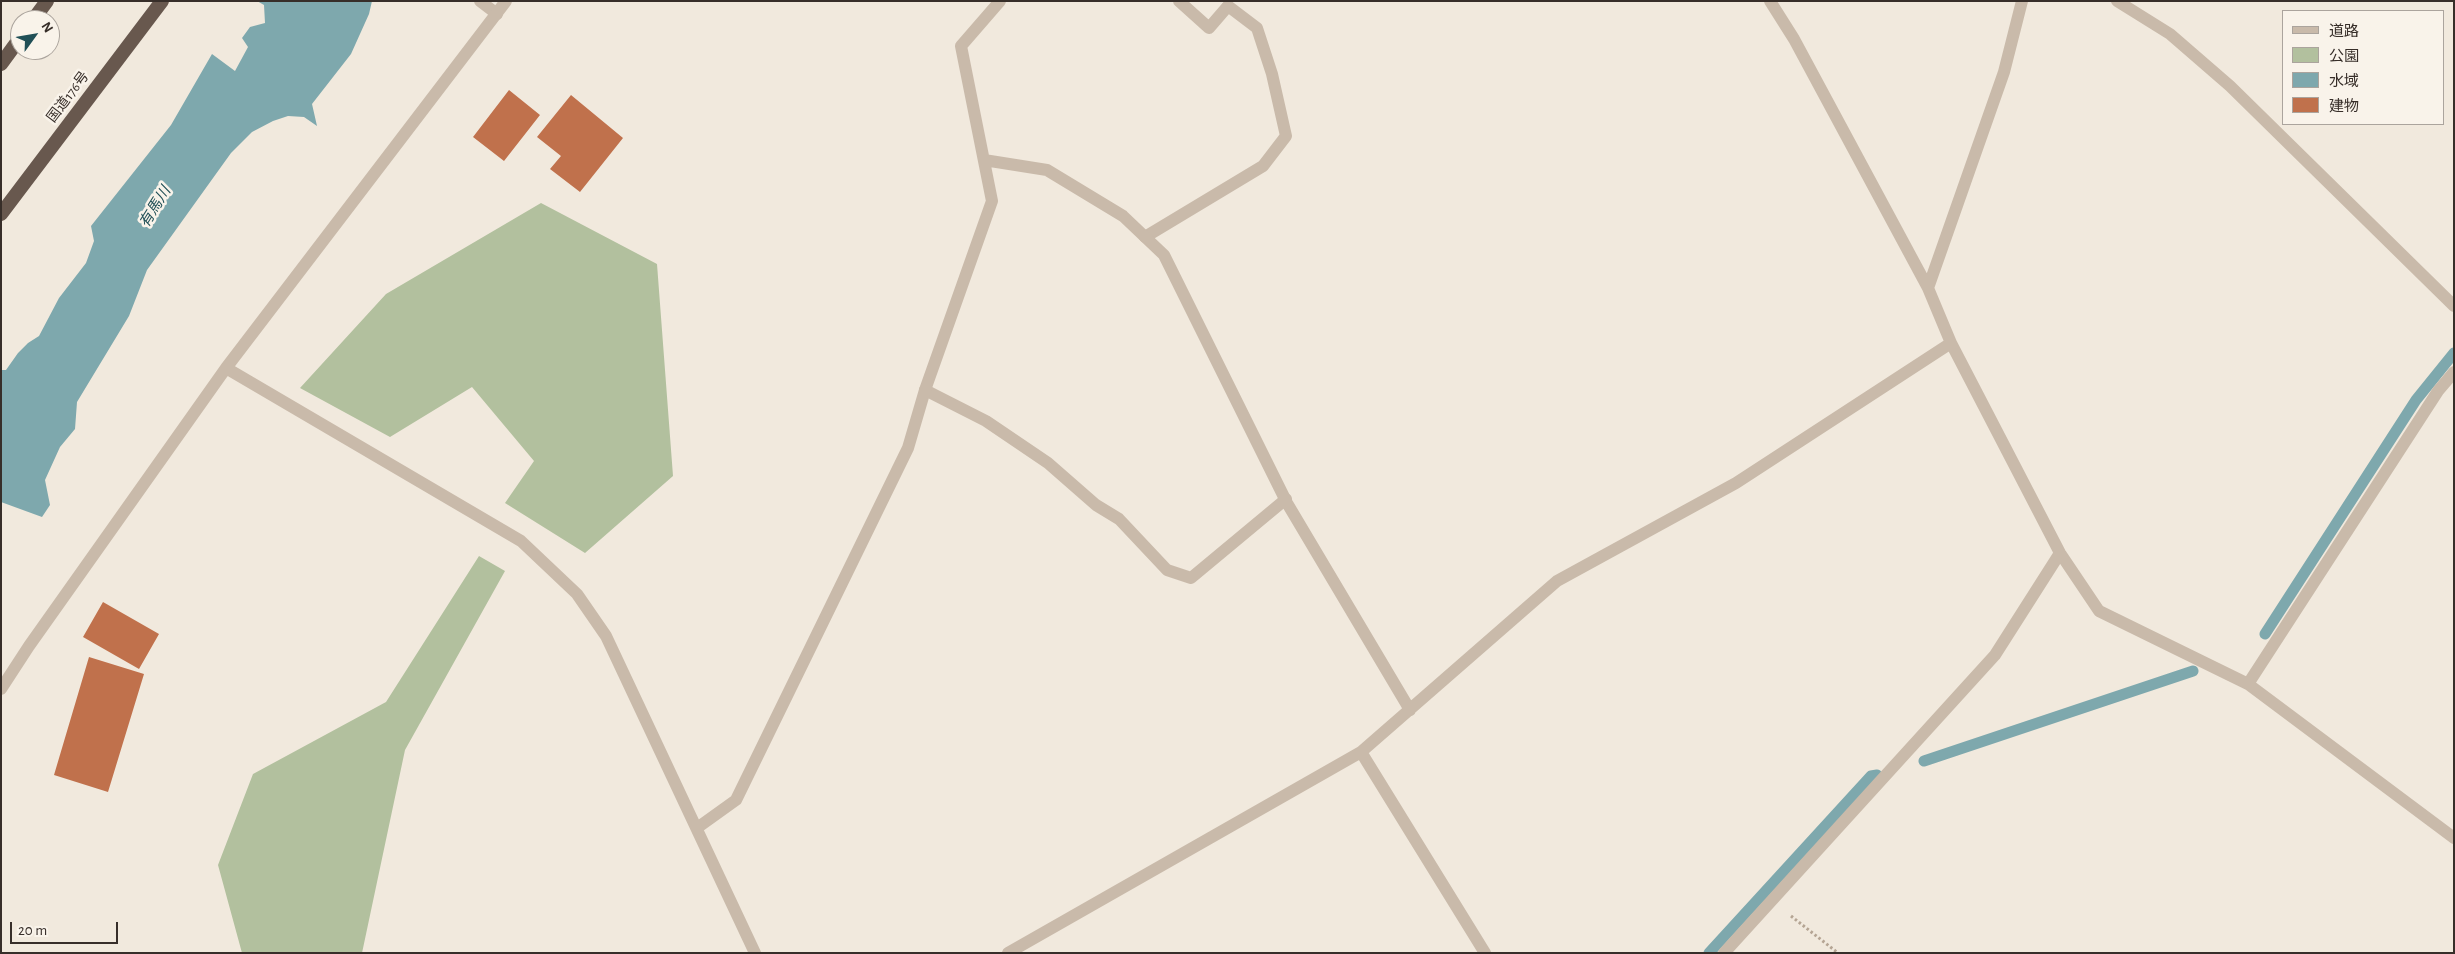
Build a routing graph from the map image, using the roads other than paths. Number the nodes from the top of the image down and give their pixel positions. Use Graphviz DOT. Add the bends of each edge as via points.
graph roads {
  1 [pos="162,1"];
  2 [pos="480,1"];
  3 [pos="506,1"];
  4 [pos="1000,1"];
  5 [pos="1179,1"];
  6 [pos="1770,1"];
  7 [pos="2022,1"];
  8 [pos="2117,1"];
  9 [pos="496,14"];
  10 [pos="10,52"];
  11 [pos="1,64"];
  12 [pos="984,160"];
  13 [pos="1,214"];
  14 [pos="1145,237"];
  15 [pos="1928,288"];
  16 [pos="2454,306"];
  17 [pos="1951,343"];
  18 [pos="226,368"];
  19 [pos="2454,372"];
  20 [pos="925,390"];
  21 [pos="1286,499"];
  22 [pos="2060,553"];
  23 [pos="2248,684"];
  24 [pos="1,689"];
  25 [pos="1410,710"];
  26 [pos="1361,752"];
  27 [pos="697,828"];
  28 [pos="2454,838"];
  29 [pos="756,953"];
  30 [pos="1008,953"];
  31 [pos="1485,953"];
  32 [pos="1724,953"];
  1 -- 13 [label="highway, 国道176号"];
  2 -- 9 [label="street"];
  3 -- 9 [label="street"];
  4 -- 12 [label="street" via="961,46"];
  5 -- 14 [label="street" via="1208,28 1228,6 1257,28 1272,74 1286,136 1263,166"];
  6 -- 15 [label="street" via="1794,39"];
  7 -- 15 [label="street" via="2004,72"];
  8 -- 16 [label="street" via="2170,34 2230,86"];
  9 -- 18 [label="street"];
  10 -- 11 [label="highway"];
  12 -- 14 [label="street" via="1047,170 1122,216"];
  12 -- 20 [label="street" via="992,201"];
  14 -- 21 [label="street" via="1164,255"];
  15 -- 17 [label="street"];
  17 -- 22 [label="street"];
  17 -- 25 [label="street" via="1736,483 1557,582"];
  18 -- 24 [label="street"];
  18 -- 27 [label="street" via="521,541 577,594 606,636"];
  19 -- 23 [label="street" via="2438,390"];
  20 -- 21 [label="street" via="986,421 1048,463 1096,505 1119,519 1167,570 1190,578"];
  20 -- 27 [label="street" via="908,448 736,800"];
  21 -- 25 [label="street"];
  22 -- 23 [label="street" via="2099,611"];
  22 -- 32 [label="street" via="1995,655"];
  23 -- 28 [label="street"];
  25 -- 26 [label="street"];
  26 -- 30 [label="street"];
  26 -- 31 [label="street"];
  27 -- 29 [label="street"];
}
